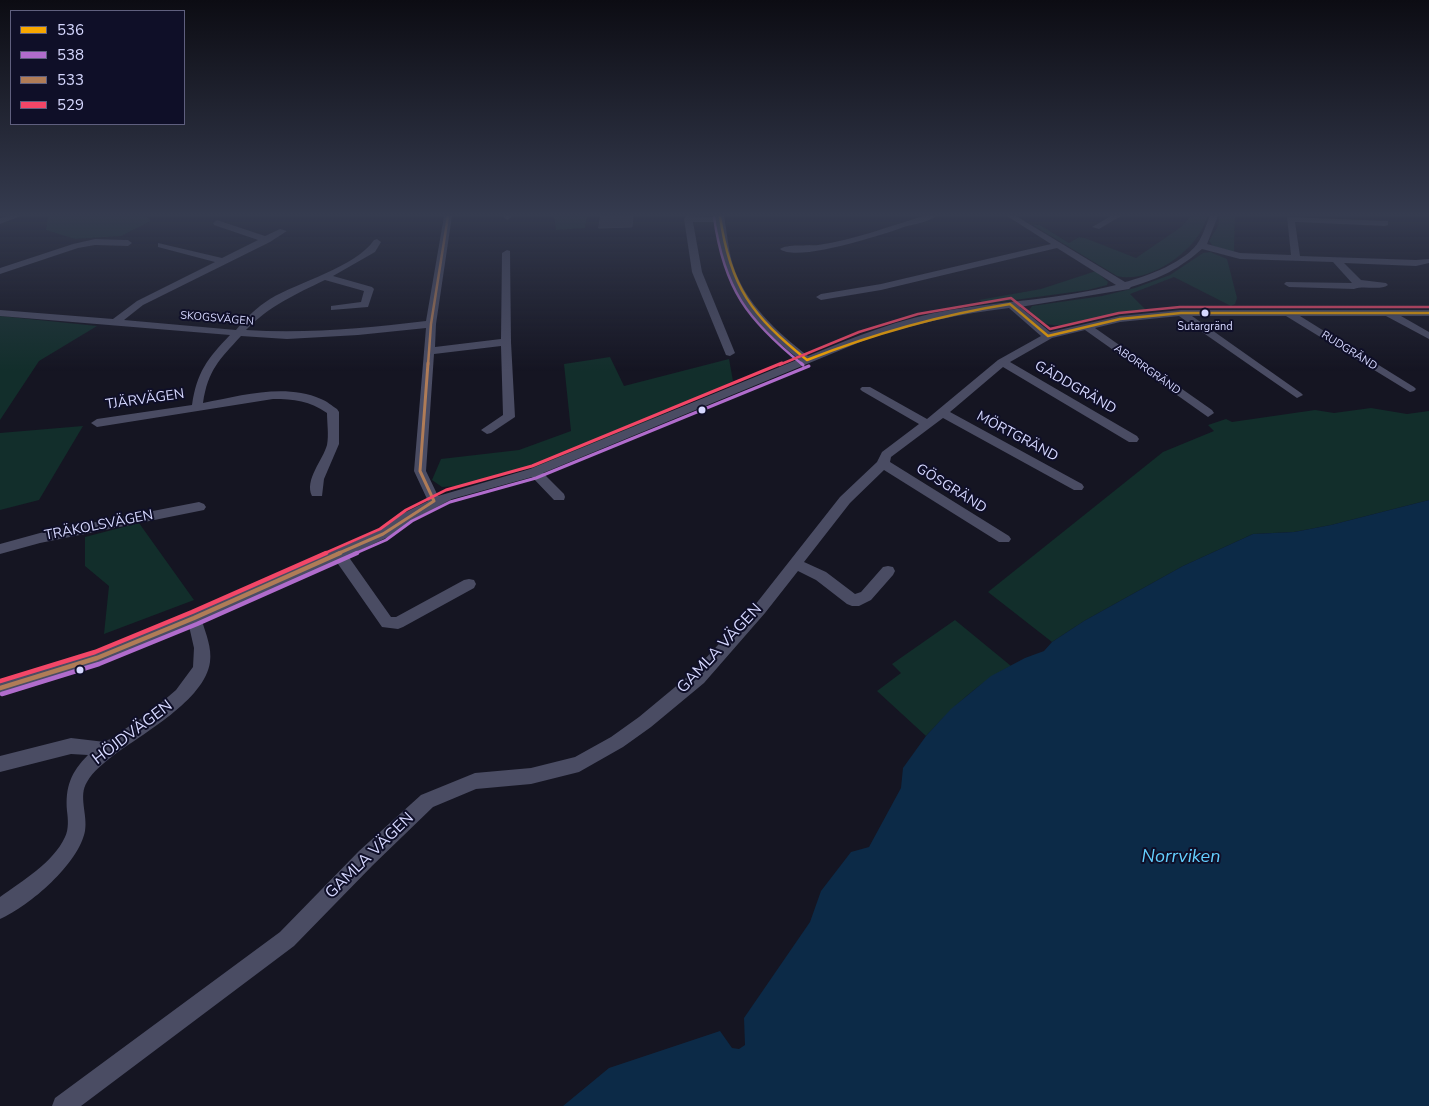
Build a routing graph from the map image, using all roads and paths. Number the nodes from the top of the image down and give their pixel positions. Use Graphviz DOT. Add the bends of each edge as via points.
graph roads {
  1 [pos="209,268"];
  2 [pos="342,268"];
  3 [pos="440,268"];
  4 [pos="507,268"];
  5 [pos="696,268"];
  6 [pos="729,268"];
  7 [pos="966,268"];
  8 [pos="1096,268"];
  9 [pos="1172,268"];
  10 [pos="1343,268"];
  11 [pos="326,277"];
  12 [pos="1358,283"];
  13 [pos="1289,284"];
  14 [pos="1383,285"];
  15 [pos="1126,287"];
  16 [pos="821,297"];
  17 [pos="365,304"];
  18 [pos="1010,304"];
  19 [pos="334,308"];
  20 [pos="1288,312"];
  21 [pos="0,313"];
  22 [pos="1181,313"];
  23 [pos="1388,313"];
  24 [pos="1429,313"];
  25 [pos="362,316"];
  26 [pos="116,322"];
  27 [pos="431,324"];
  28 [pos="1087,326"];
  29 [pos="237,333"];
  30 [pos="1048,336"];
  31 [pos="1429,336"];
  32 [pos="506,342"];
  33 [pos="430,350"];
  34 [pos="730,353"];
  35 [pos="807,360"];
  36 [pos="1002,362"];
  37 [pos="866,389"];
  38 [pos="1410,389"];
  39 [pos="1297,395"];
  40 [pos="197,408"];
  41 [pos="942,413"];
  42 [pos="1208,413"];
  43 [pos="97,422"];
  44 [pos="926,424"];
  45 [pos="488,430"];
  46 [pos="1133,439"];
  47 [pos="883,464"];
  48 [pos="534,472"];
  49 [pos="1078,486"];
  50 [pos="317,493"];
  51 [pos="559,497"];
  52 [pos="434,501"];
  53 [pos="200,507"];
  54 [pos="1004,539"];
  55 [pos="0,548"];
  56 [pos="339,554"];
  57 [pos="794,563"];
  58 [pos="888,570"];
  59 [pos="469,584"];
  60 [pos="194,618"];
  61 [pos="0,688"];
  62 [pos="108,750"];
  63 [pos="0,764"];
  64 [pos="0,909"];
  65 [pos="63,1106"];
  1 -- 26 [label="street" via="140,303"];
  2 -- 11 [label="street"];
  3 -- 27 [label="street"];
  4 -- 32 [label="street"];
  5 -- 34 [label="street"];
  6 -- 35 [label="street" via="734,282 750,306"];
  7 -- 16 [label="street" via="881,288"];
  8 -- 15 [label="street"];
  9 -- 15 [label="street"];
  10 -- 12 [label="street"];
  11 -- 17 [label="street" via="369,289"];
  11 -- 29 [label="street" via="274,301"];
  12 -- 13 [label="street" via="1354,286"];
  12 -- 14 [label="street"];
  15 -- 18 [label="street" via="1082,296"];
  17 -- 19 [label="street"];
  17 -- 25 [label="street"];
  18 -- 30 [label="street"];
  18 -- 35 [label="street" via="919,320 861,338"];
  20 -- 22 [label="street, GAMLA VÄGEN"];
  20 -- 23 [label="street, GAMLA VÄGEN"];
  20 -- 38 [label="street, RUDGRÄND"];
  21 -- 26 [label="street, SKOGSVÄGEN"];
  22 -- 28 [label="street, GAMLA VÄGEN"];
  22 -- 39 [label="street"];
  23 -- 24 [label="street, GAMLA VÄGEN"];
  23 -- 31 [label="street"];
  26 -- 29 [label="street, SKOGSVÄGEN"];
  27 -- 29 [label="street, SKOGSVÄGEN" via="287,336"];
  27 -- 33 [label="street"];
  28 -- 30 [label="street, GAMLA VÄGEN"];
  28 -- 42 [label="street, ABORRGRÄND"];
  29 -- 40 [label="street" via="211,362 200,389"];
  30 -- 36 [label="street, GAMLA VÄGEN"];
  32 -- 33 [label="street"];
  32 -- 45 [label="street" via="509,417"];
  33 -- 52 [label="street" via="420,471"];
  35 -- 48 [label="street"];
  36 -- 41 [label="street, GAMLA VÄGEN"];
  36 -- 46 [label="street, GÄDDGRÄND"];
  37 -- 44 [label="street"];
  40 -- 43 [label="street, TJÄRVÄGEN"];
  40 -- 50 [label="street, TJÄRVÄGEN" via="249,398 290,395 317,401 333,412 333,444 318,479"];
  41 -- 44 [label="street, GAMLA VÄGEN"];
  41 -- 49 [label="street, MÖRTGRÄND"];
  44 -- 47 [label="street, GAMLA VÄGEN" via="886,455"];
  47 -- 54 [label="street, GÖSGRÄND"];
  47 -- 57 [label="street, GAMLA VÄGEN" via="845,500"];
  48 -- 51 [label="street"];
  48 -- 52 [label="street"];
  52 -- 56 [label="street" via="383,534"];
  53 -- 55 [label="street, TRÄKOLSVÄGEN"];
  56 -- 59 [label="street" via="387,623 398,623"];
  56 -- 60 [label="street"];
  57 -- 58 [label="street" via="821,576 852,600 866,596"];
  57 -- 65 [label="street, GAMLA VÄGEN" via="760,609 698,678 645,722 579,764 531,776 475,781 427,801 287,939"];
  60 -- 61 [label="street" via="97,658"];
  60 -- 62 [label="street, HÖJDVÄGEN" via="202,647 201,667 186,691 165,711"];
  62 -- 63 [label="street" via="71,746"];
  62 -- 64 [label="street, HÖJDVÄGEN" via="95,759 79,778 74,804 76,831 67,853 40,879"];
}
